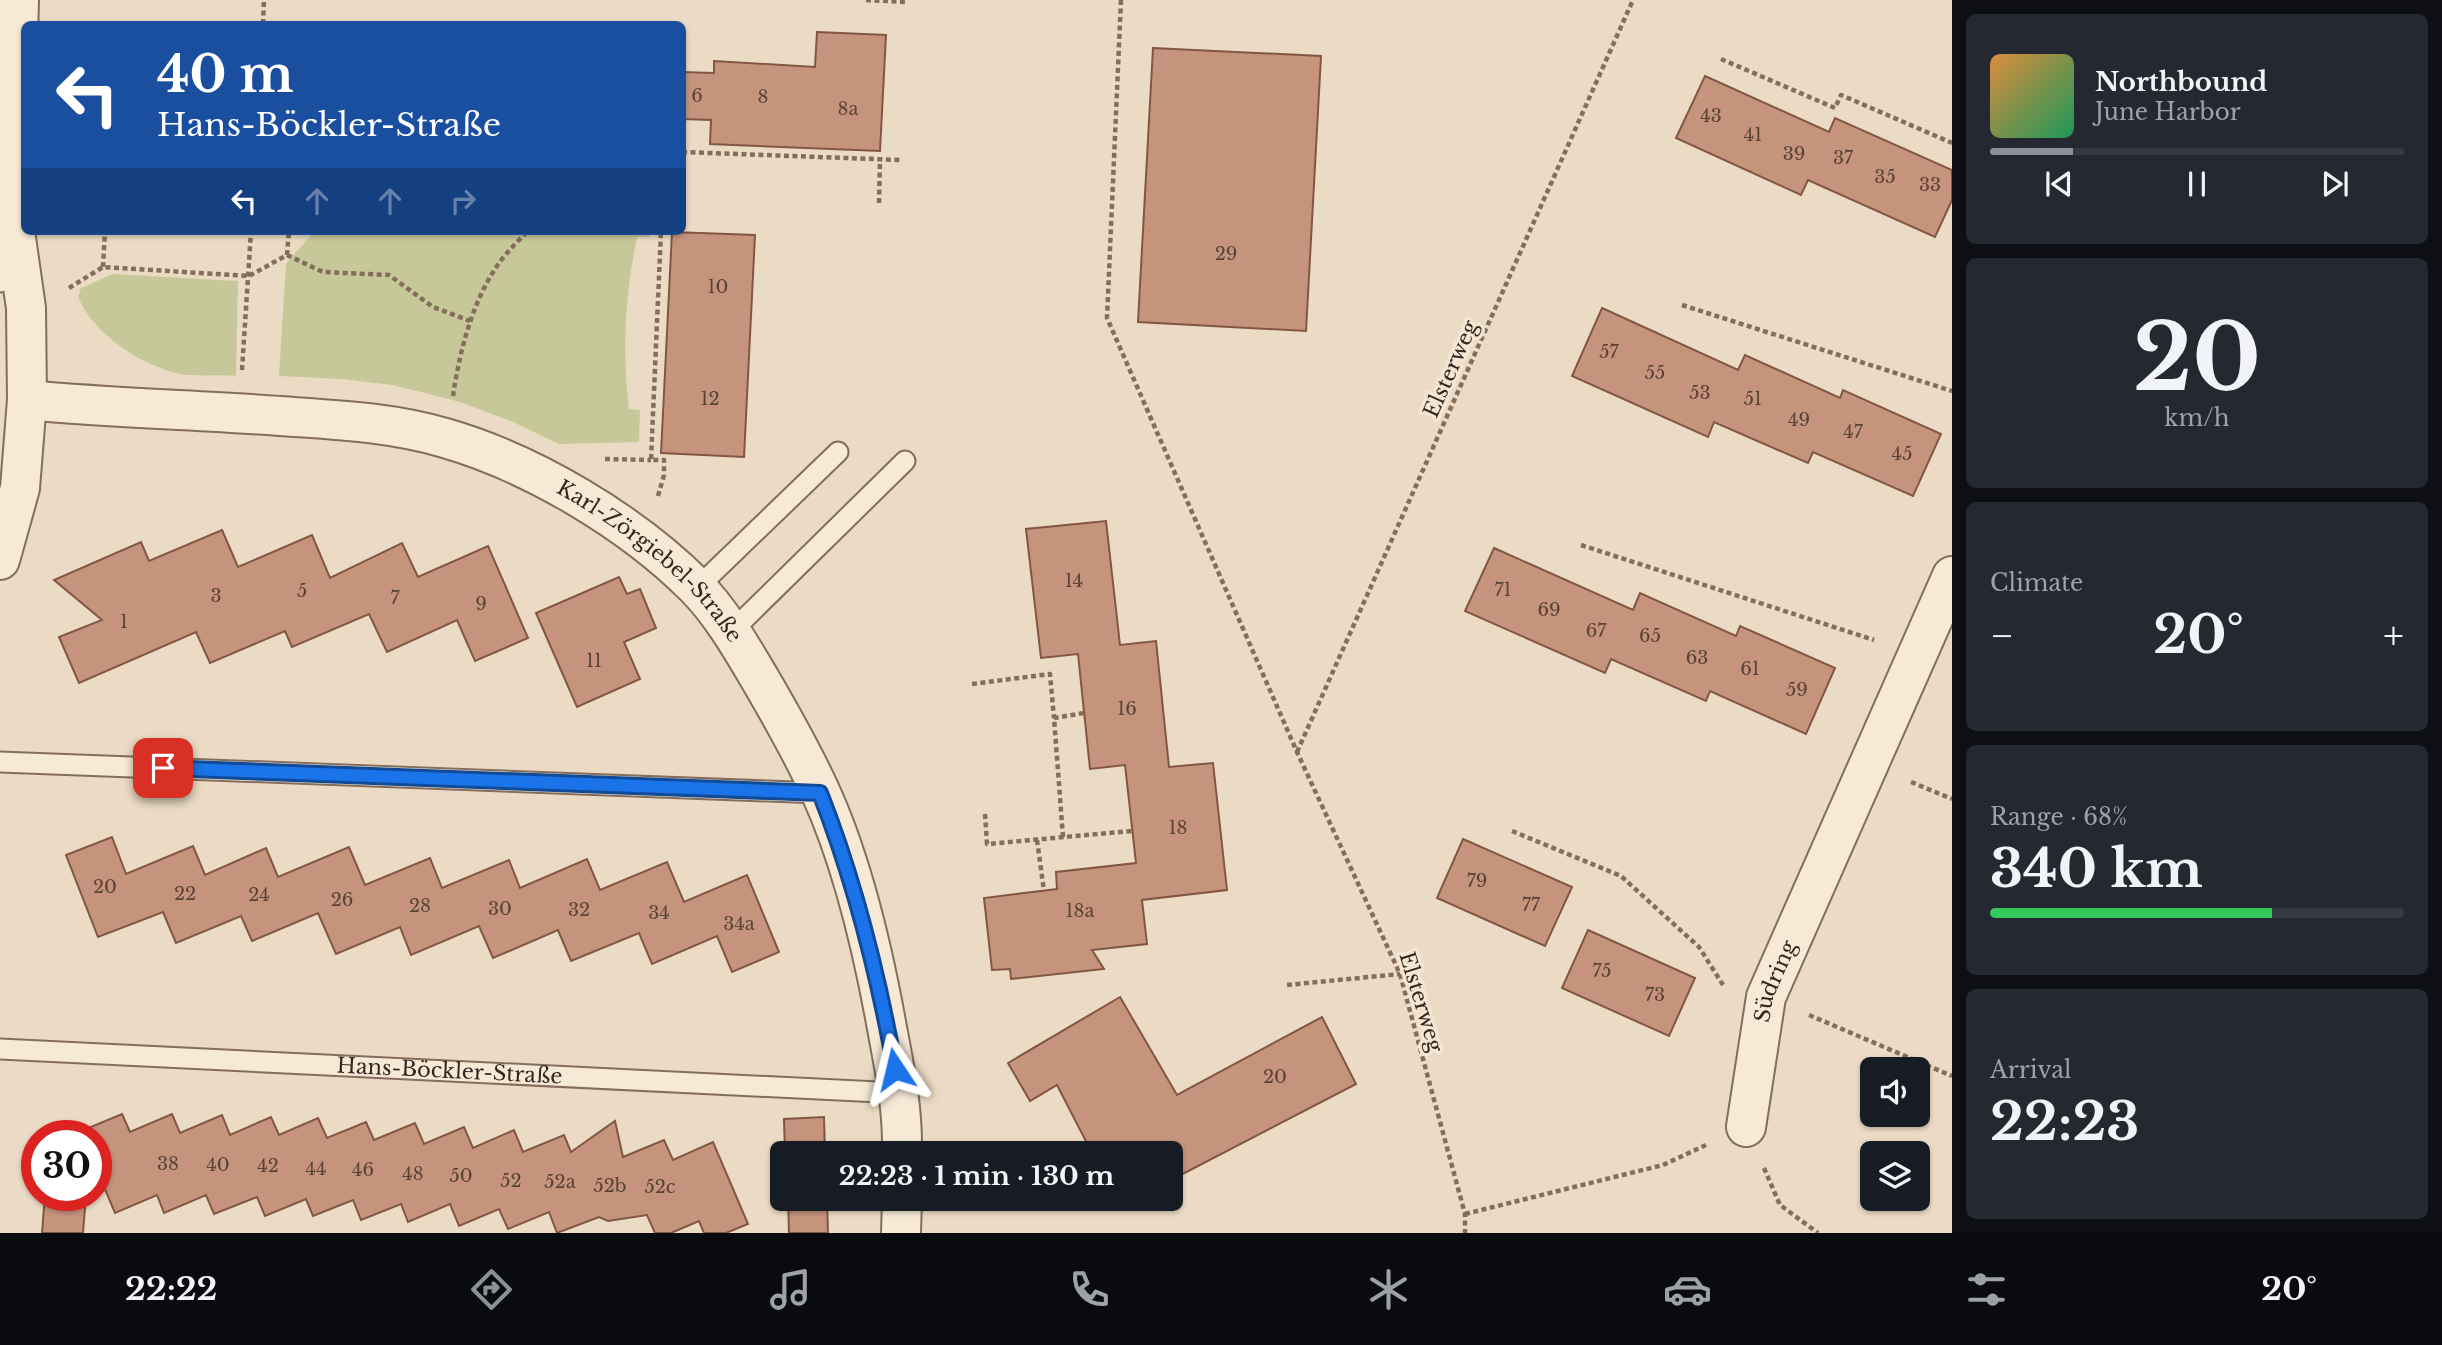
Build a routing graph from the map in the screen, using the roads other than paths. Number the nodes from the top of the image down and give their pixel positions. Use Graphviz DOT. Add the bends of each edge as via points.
graph roads {
  1 [pos="19,0"];
  2 [pos="13,217"];
  3 [pos="0,282"];
  4 [pos="27,400"];
  5 [pos="838,452"];
  6 [pos="905,461"];
  7 [pos="0,559"];
  8 [pos="1952,576"];
  9 [pos="697,587"];
  10 [pos="731,632"];
  11 [pos="0,762"];
  12 [pos="820,793"];
  13 [pos="0,1049"];
  14 [pos="899,1093"];
  15 [pos="1746,1126"];
  16 [pos="901,1141"];
  17 [pos="902,1211"];
  18 [pos="901,1233"];
  1 -- 2 [label="street"];
  2 -- 3 [label="lane"];
  2 -- 4 [label="street" via="26,308"];
  4 -- 7 [label="street" via="20,488"];
  4 -- 9 [label="street, Karl-Zörgiebel-Straße" via="376,422 446,438 587,501 646,542"];
  5 -- 9 [label="lane"];
  6 -- 10 [label="lane"];
  8 -- 15 [label="street, Südring" via="1766,997"];
  9 -- 10 [label="street, Karl-Zörgiebel-Straße"];
  10 -- 12 [label="street, Karl-Zörgiebel-Straße" via="781,715"];
  11 -- 12 [label="lane"];
  12 -- 14 [label="street, Karl-Zörgiebel-Straße" via="861,912"];
  13 -- 14 [label="lane, Hans-Böckler-Straße"];
  14 -- 16 [label="street, Karl-Zörgiebel-Straße"];
  17 -- 18 [label="street"];
}
